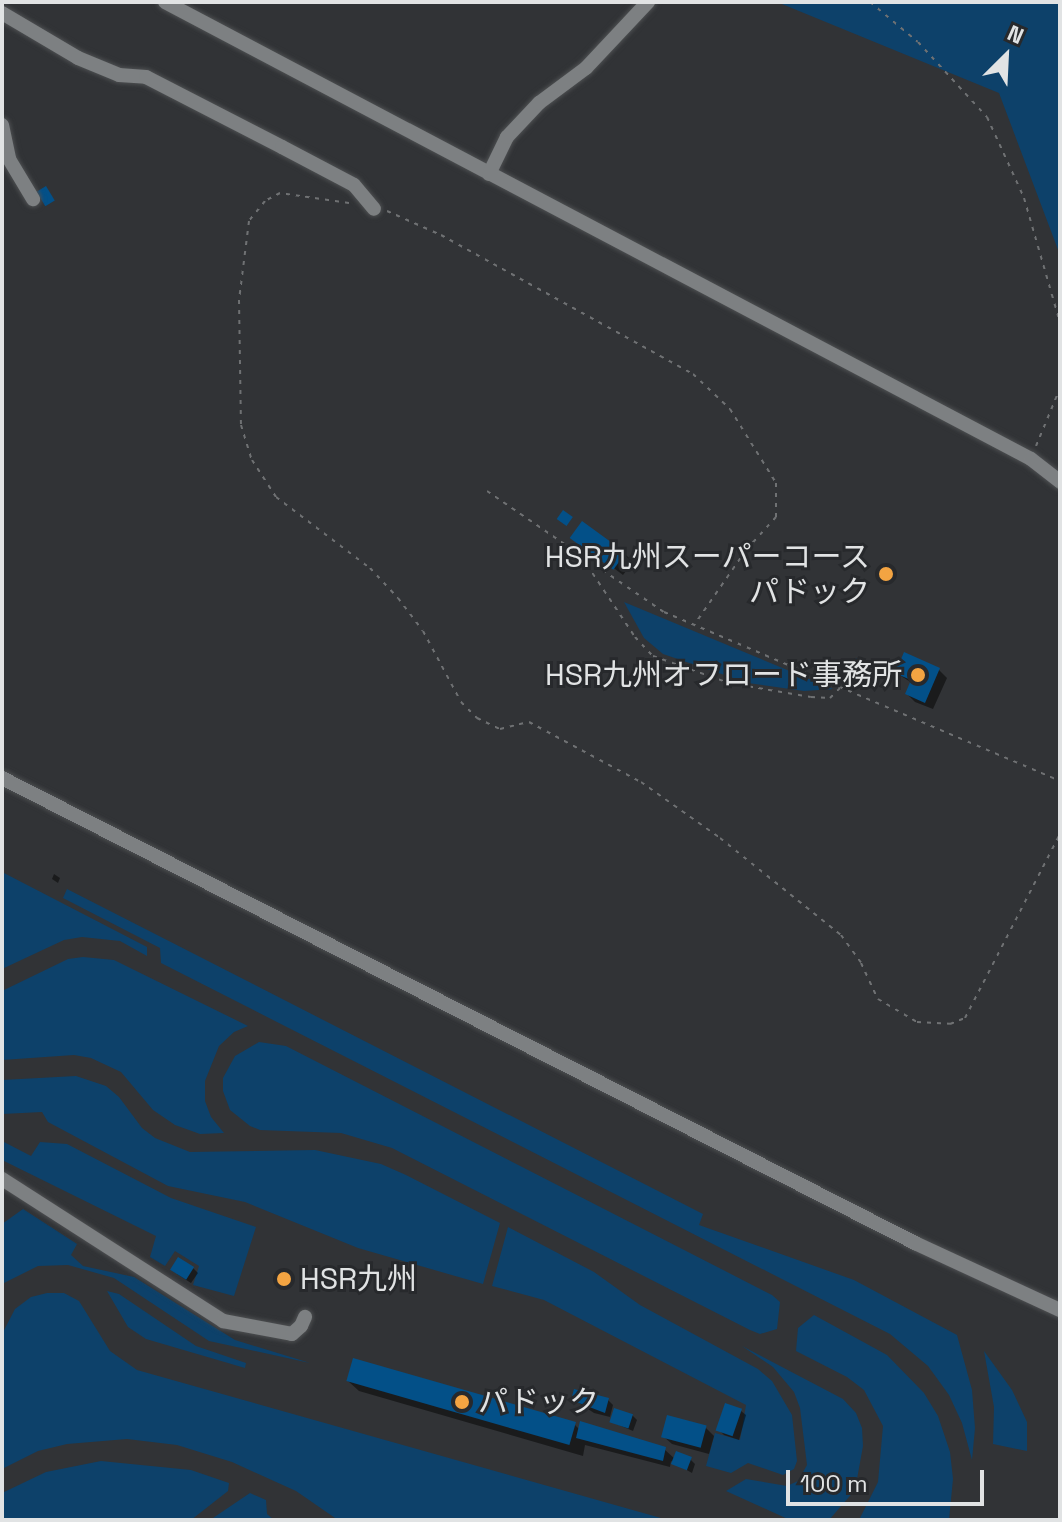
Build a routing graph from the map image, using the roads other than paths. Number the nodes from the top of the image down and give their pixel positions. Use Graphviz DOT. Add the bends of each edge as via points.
graph roads {
  1 [pos="165,2"];
  2 [pos="648,2"];
  3 [pos="2,13"];
  4 [pos="2,125"];
  5 [pos="489,174"];
  6 [pos="33,199"];
  7 [pos="374,209"];
  8 [pos="1060,482"];
  9 [pos="2,778"];
  10 [pos="2,1179"];
  11 [pos="1060,1310"];
  12 [pos="305,1317"];
  1 -- 5 [label="street"];
  2 -- 5 [label="street" via="586,68 539,103 507,137"];
  3 -- 7 [label="street" via="78,58 119,75 146,77 282,147 354,185"];
  4 -- 6 [label="street" via="9,159"];
  5 -- 8 [label="street" via="1031,459"];
  9 -- 11 [label="street" via="915,1243"];
  10 -- 12 [label="street" via="223,1321 292,1334"];
}
